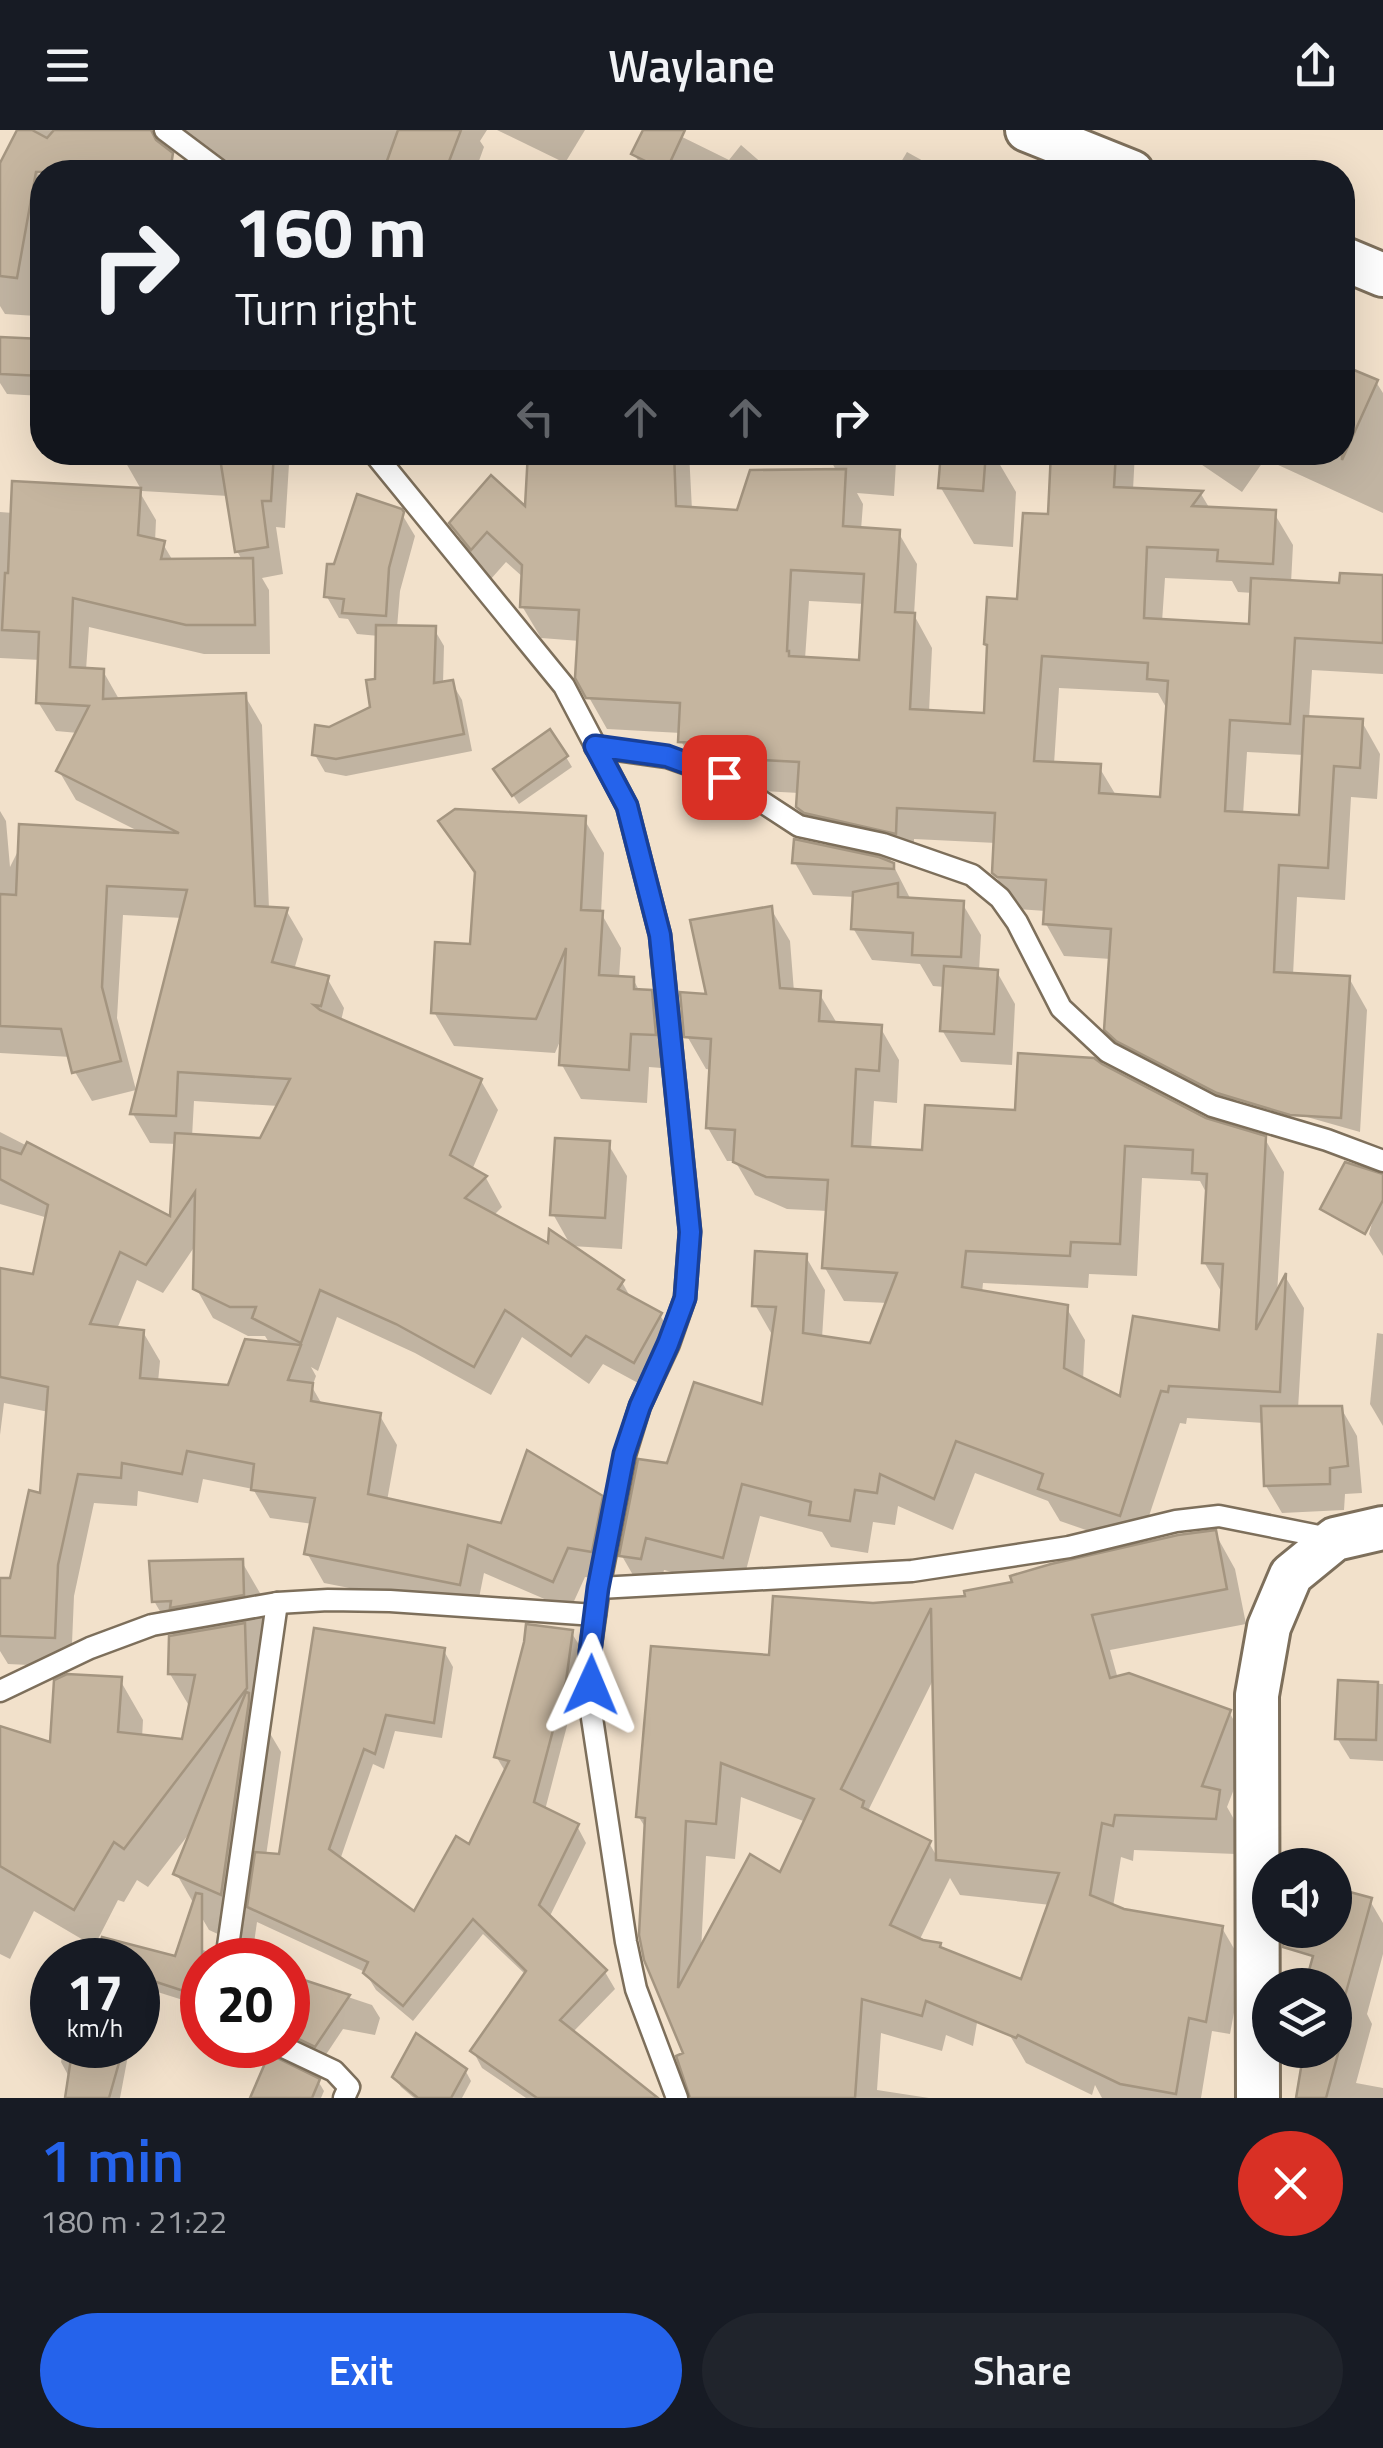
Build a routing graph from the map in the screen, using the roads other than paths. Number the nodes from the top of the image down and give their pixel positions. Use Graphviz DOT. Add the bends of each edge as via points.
graph roads {
  1 [pos="165,130"];
  2 [pos="1028,130"];
  3 [pos="205,160"];
  4 [pos="1102,160"];
  5 [pos="1355,263"];
  6 [pos="1383,275"];
  7 [pos="383,465"];
  8 [pos="595,746"];
  9 [pos="1383,1161"];
  10 [pos="1383,1528"];
  11 [pos="1336,1539"];
  12 [pos="598,1588"];
  13 [pos="277,1603"];
  14 [pos="595,1614"];
  15 [pos="0,1691"];
  16 [pos="229,1938"];
  17 [pos="310,2060"];
  18 [pos="344,2098"];
  19 [pos="677,2098"];
  20 [pos="1258,2098"];
  1 -- 3 [label="lane"];
  2 -- 4 [label="street"];
  5 -- 6 [label="street"];
  7 -- 8 [label="lane" via="564,686"];
  8 -- 9 [label="lane" via="667,756 724,777 798,826 883,844 972,874 1017,922 1062,1008 1108,1052 1212,1106"];
  8 -- 12 [label="lane" via="627,806 660,935 690,1232 685,1298 624,1454"];
  10 -- 11 [label="street"];
  11 -- 12 [label="lane" via="1219,1516 912,1571"];
  11 -- 20 [label="street" via="1291,1576 1269,1627 1257,1695"];
  12 -- 14 [label="lane"];
  13 -- 14 [label="lane" via="390,1601"];
  13 -- 15 [label="lane" via="152,1625"];
  13 -- 16 [label="lane"];
  14 -- 19 [label="lane" via="592,1718 626,1942 636,1989"];
  17 -- 18 [label="lane" via="349,2087"];
}
